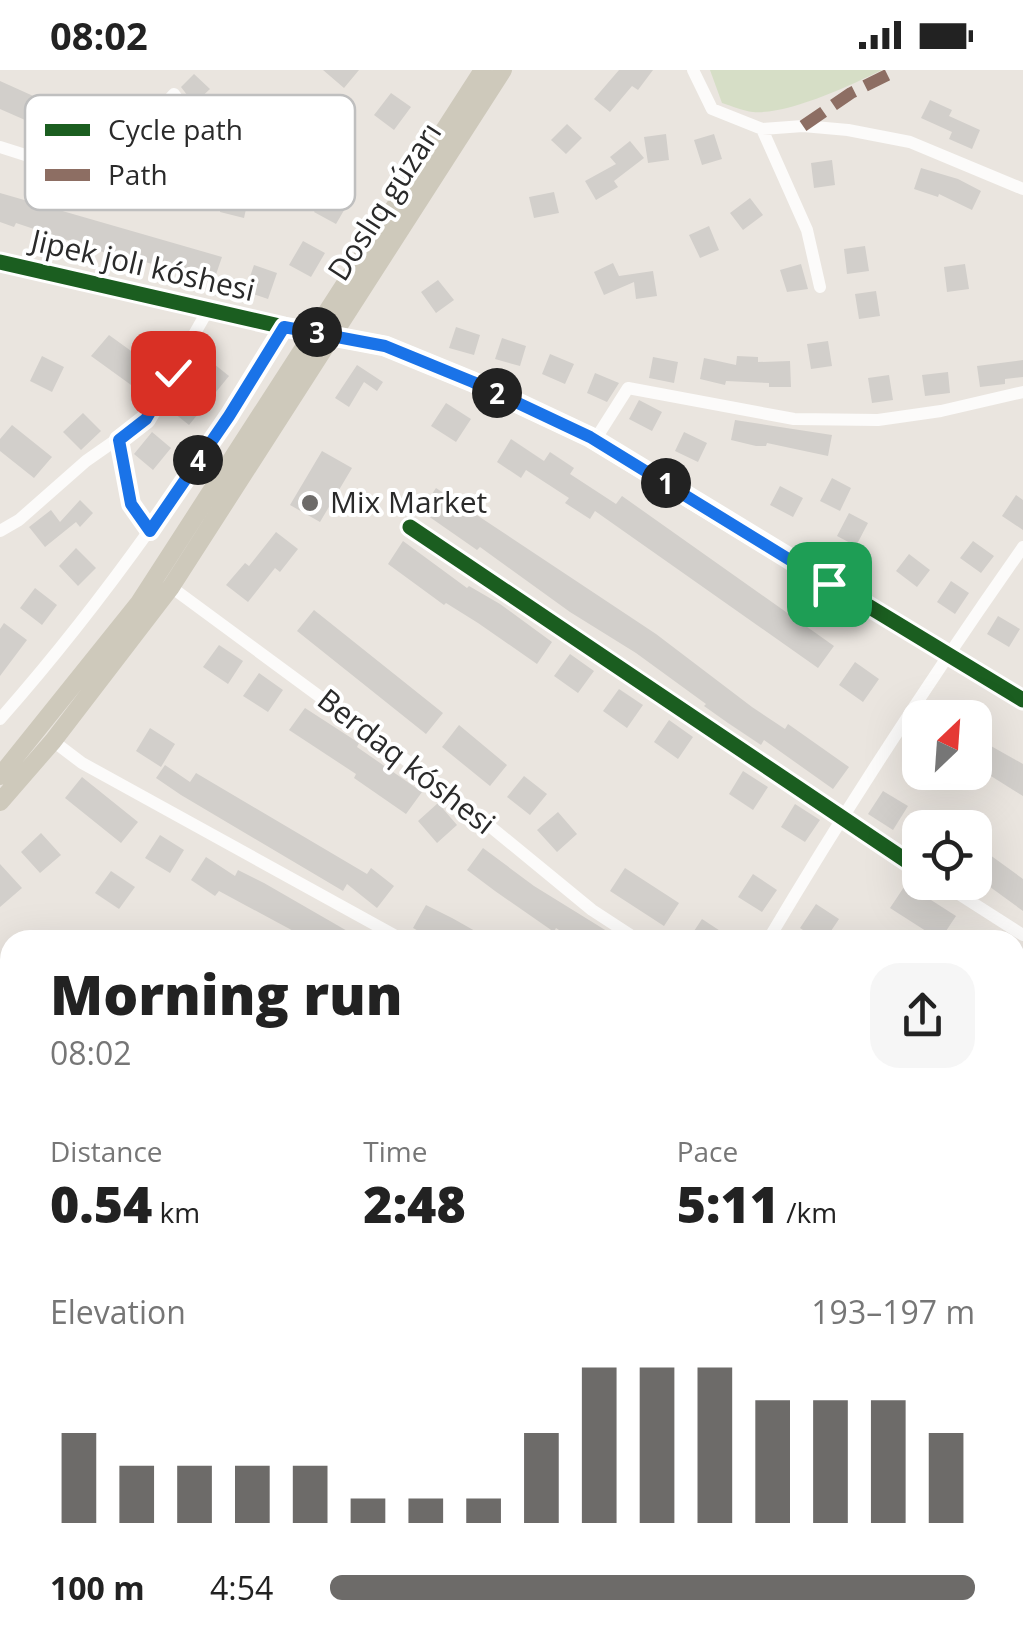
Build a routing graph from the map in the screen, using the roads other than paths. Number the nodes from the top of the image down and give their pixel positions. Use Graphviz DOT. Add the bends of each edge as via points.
graph roads {
  1 [pos="483,70"];
  2 [pos="503,70"];
  3 [pos="693,70"];
  4 [pos="762,129"];
  5 [pos="0,148"];
  6 [pos="25,155"];
  7 [pos="1023,189"];
  8 [pos="0,262"];
  9 [pos="820,286"];
  10 [pos="208,310"];
  11 [pos="284,327"];
  12 [pos="323,334"];
  13 [pos="1023,392"];
  14 [pos="119,440"];
  15 [pos="595,440"];
  16 [pos="410,528"];
  17 [pos="0,531"];
  18 [pos="150,531"];
  19 [pos="1023,547"];
  20 [pos="172,587"];
  21 [pos="946,656"];
  22 [pos="1023,700"];
  23 [pos="0,719"];
  24 [pos="53,742"];
  25 [pos="0,776"];
  26 [pos="0,802"];
  27 [pos="840,819"];
  28 [pos="902,859"];
  29 [pos="968,900"];
  30 [pos="385,930"];
  31 [pos="623,930"];
  32 [pos="774,930"];
  33 [pos="1014,930"];
  1 -- 12 [label="main road, Doslıq gúzarı"];
  2 -- 12 [label="main road, Doslıq gúzarı"];
  3 -- 4 [label="street" via="712,108"];
  4 -- 7 [label="street" via="804,126 910,142"];
  4 -- 9 [label="street" via="807,230"];
  5 -- 6 [label="street"];
  8 -- 10 [label="street, Jipek jolı kóshesi"];
  10 -- 11 [label="street, Jipek jolı kóshesi"];
  10 -- 14 [label="street" via="146,419"];
  11 -- 12 [label="street, Jipek jolı kóshesi"];
  11 -- 18 [label="street"];
  12 -- 15 [label="street, Jipek jolı kóshesi" via="403,353"];
  12 -- 20 [label="main road, Doslıq gúzarı"];
  12 -- 25 [label="main road, Doslıq gúzarı" via="139,604"];
  13 -- 15 [label="street" via="878,420 794,419 628,388"];
  14 -- 17 [label="street"];
  14 -- 18 [label="street" via="131,504"];
  15 -- 21 [label="street, Jipek jolı kóshesi"];
  16 -- 27 [label="street"];
  18 -- 23 [label="street"];
  19 -- 21 [label="street"];
  20 -- 24 [label="main road, Doslıq gúzarı"];
  20 -- 31 [label="street, Berdaq kóshesi" via="426,774"];
  21 -- 22 [label="street, Jipek jolı kóshesi"];
  21 -- 27 [label="street"];
  24 -- 26 [label="main road, Doslıq gúzarı"];
  24 -- 30 [label="street"];
  27 -- 28 [label="street"];
  27 -- 32 [label="street"];
  29 -- 33 [label="street"];
}
